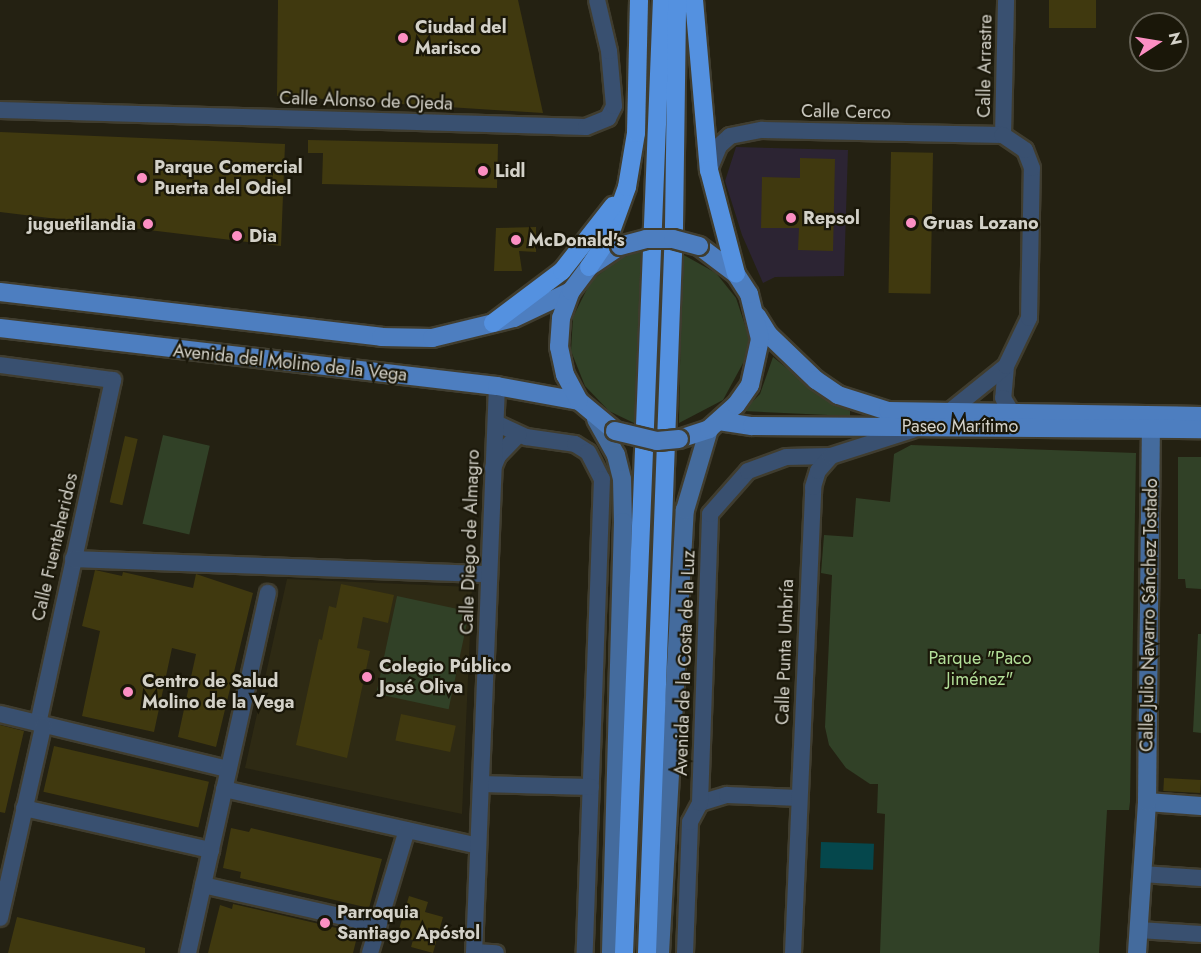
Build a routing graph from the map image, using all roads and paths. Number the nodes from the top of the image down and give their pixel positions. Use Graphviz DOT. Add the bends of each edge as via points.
graph roads {
  1 [pos="597,0"];
  2 [pos="639,0"];
  3 [pos="662,0"];
  4 [pos="677,0"];
  5 [pos="694,0"];
  6 [pos="1006,0"];
  7 [pos="0,110"];
  8 [pos="1003,135"];
  9 [pos="709,170"];
  10 [pos="627,188"];
  11 [pos="589,267"];
  12 [pos="736,274"];
  13 [pos="571,291"];
  14 [pos="0,292"];
  15 [pos="757,315"];
  16 [pos="494,323"];
  17 [pos="0,328"];
  18 [pos="0,364"];
  19 [pos="1006,366"];
  20 [pos="497,386"];
  21 [pos="579,401"];
  22 [pos="949,412"];
  23 [pos="1012,413"];
  24 [pos="1201,416"];
  25 [pos="596,418"];
  26 [pos="498,424"];
  27 [pos="714,425"];
  28 [pos="925,426"];
  29 [pos="1151,427"];
  30 [pos="1201,429"];
  31 [pos="519,434"];
  32 [pos="831,456"];
  33 [pos="492,471"];
  34 [pos="72,559"];
  35 [pos="488,574"];
  36 [pos="268,593"];
  37 [pos="0,714"];
  38 [pos="40,725"];
  39 [pos="228,769"];
  40 [pos="481,784"];
  41 [pos="591,787"];
  42 [pos="224,789"];
  43 [pos="799,798"];
  44 [pos="1147,802"];
  45 [pos="700,803"];
  46 [pos="1201,806"];
  47 [pos="24,808"];
  48 [pos="407,830"];
  49 [pos="478,846"];
  50 [pos="211,850"];
  51 [pos="1142,874"];
  52 [pos="1201,878"];
  53 [pos="203,885"];
  54 [pos="0,918"];
  55 [pos="379,925"];
  56 [pos="1138,930"];
  57 [pos="1201,934"];
  58 [pos="188,953"];
  59 [pos="370,953"];
  60 [pos="474,953"];
  61 [pos="496,953"];
  62 [pos="585,953"];
  63 [pos="611,953"];
  64 [pos="624,953"];
  65 [pos="647,953"];
  66 [pos="660,953"];
  67 [pos="685,953"];
  68 [pos="793,953"];
  69 [pos="1137,953"];
  1 -- 7 [label="street, Calle Alonso de Ojeda" via="609,51 614,106 608,118 586,127"];
  2 -- 10 [label="highway" via="636,133"];
  3 -- 64 [label="highway"];
  4 -- 65 [label="highway" via="674,226"];
  5 -- 9 [label="highway"];
  6 -- 8 [label="street, Calle Arrastre"];
  8 -- 9 [label="street, Calle Cerco" via="762,130 730,136 719,146"];
  8 -- 19 [label="street, Calle Arrastre" via="1025,150 1032,168 1029,318"];
  9 -- 12 [label="highway"];
  10 -- 11 [label="highway" via="609,237"];
  10 -- 16 [label="highway" via="587,244 562,271"];
  11 -- 12 [label="main road, bridge" via="620,246 646,239 673,239 699,246"];
  11 -- 13 [label="main road"];
  12 -- 15 [label="main road"];
  13 -- 16 [label="main road, Avenida del Molino de la Vega" via="514,318"];
  13 -- 21 [label="main road" via="561,318 559,347 565,375"];
  14 -- 16 [label="main road, Avenida del Molino de la Vega" via="381,337 432,338"];
  15 -- 22 [label="main road, Paseo Marítimo" via="769,334 816,380 838,395 888,411"];
  15 -- 27 [label="main road" via="760,339 754,374 736,405"];
  17 -- 20 [label="main road, Avenida del Molino de la Vega"];
  18 -- 34 [label="street, Calle Fuenteheridos" via="113,380"];
  19 -- 22 [label="street, Calle Arrastre"];
  19 -- 23 [label="street, Calle Arrastre" via="1003,398"];
  20 -- 21 [label="main road, Avenida del Molino de la Vega"];
  20 -- 26 [label="street, Calle Diego de Almagro"];
  21 -- 25 [label="main road"];
  22 -- 23 [label="main road, Paseo Marítimo"];
  23 -- 24 [label="main road, Paseo Marítimo"];
  25 -- 27 [label="main road, bridge" via="615,431 636,438 679,439"];
  25 -- 63 [label="main road" via="616,455 622,479"];
  26 -- 31 [label="street"];
  26 -- 33 [label="street, Calle Diego de Almagro"];
  27 -- 28 [label="main road, Paseo Marítimo"];
  27 -- 66 [label="main road" via="685,510"];
  28 -- 29 [label="main road, Paseo Marítimo"];
  28 -- 32 [label="street"];
  29 -- 30 [label="main road, Paseo Marítimo"];
  29 -- 44 [label="main road, Calle Julio Navarro Sánchez Tostado"];
  31 -- 33 [label="street" via="498,456"];
  31 -- 41 [label="street" via="575,444 588,452 602,479"];
  32 -- 43 [label="street, Calle Punta Umbría" via="818,471 808,527"];
  32 -- 45 [label="street, Avenida de la Costa de la Luz" via="786,457 748,471 710,514"];
  33 -- 35 [label="street, Calle Diego de Almagro"];
  34 -- 35 [label="street"];
  34 -- 38 [label="street, Calle Fuenteheridos"];
  35 -- 40 [label="street, Calle Diego de Almagro"];
  36 -- 39 [label="street"];
  37 -- 38 [label="street"];
  38 -- 39 [label="street"];
  38 -- 47 [label="street, Calle Fuenteheridos"];
  39 -- 42 [label="street"];
  40 -- 41 [label="street"];
  40 -- 49 [label="street, Calle Diego de Almagro"];
  41 -- 62 [label="street"];
  42 -- 48 [label="street"];
  42 -- 50 [label="street"];
  43 -- 45 [label="street" via="717,795"];
  43 -- 68 [label="street, Calle Punta Umbría"];
  44 -- 46 [label="main road"];
  44 -- 51 [label="main road, Calle Julio Navarro Sánchez Tostado"];
  45 -- 67 [label="street, Avenida de la Costa de la Luz" via="690,822"];
  47 -- 50 [label="street"];
  47 -- 54 [label="street, Calle Fuenteheridos"];
  48 -- 49 [label="street"];
  48 -- 55 [label="street"];
  49 -- 60 [label="street, Calle Diego de Almagro"];
  50 -- 53 [label="street"];
  51 -- 52 [label="street"];
  51 -- 56 [label="main road, Calle Julio Navarro Sánchez Tostado"];
  53 -- 55 [label="street"];
  53 -- 58 [label="street"];
  55 -- 59 [label="street"];
  56 -- 57 [label="street"];
  56 -- 69 [label="main road, Calle Julio Navarro Sánchez Tostado"];
  60 -- 61 [label="street"];
}
